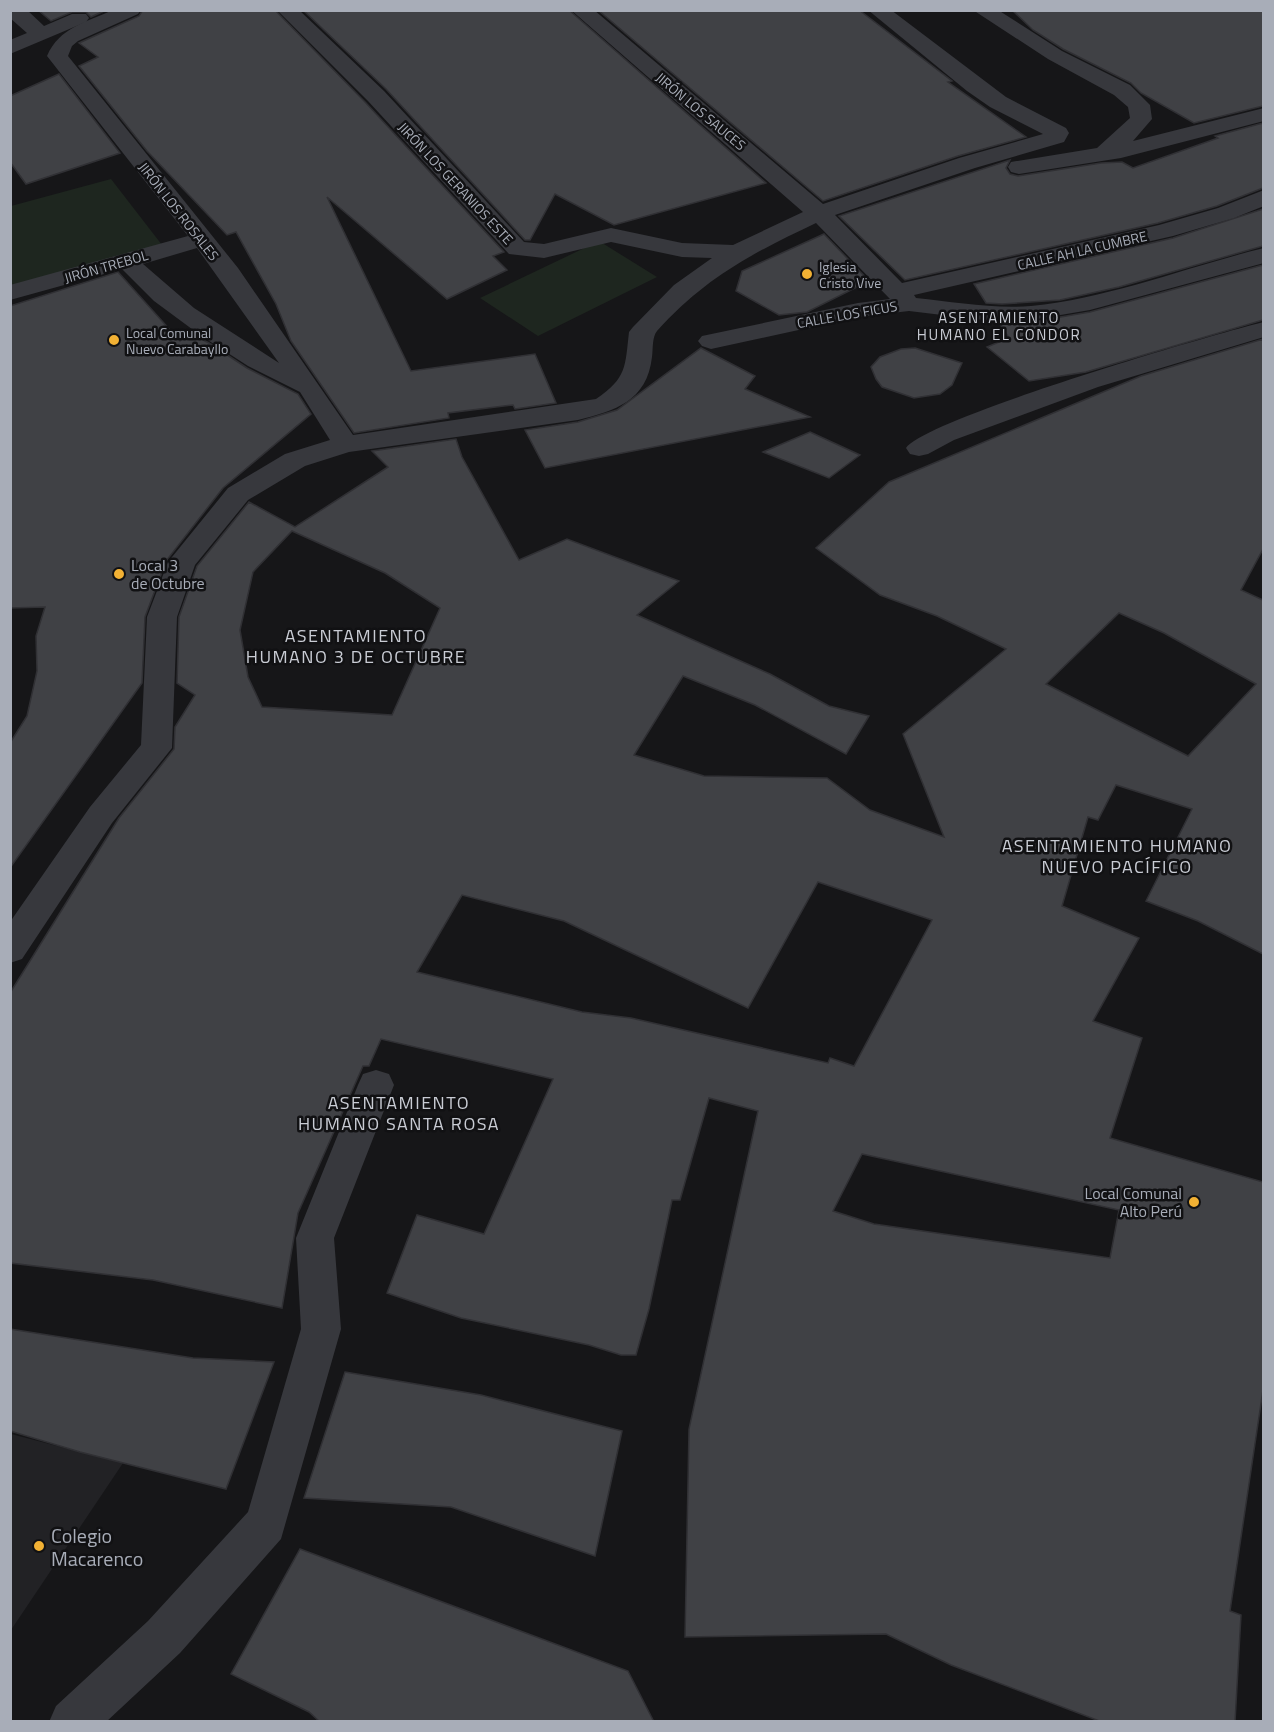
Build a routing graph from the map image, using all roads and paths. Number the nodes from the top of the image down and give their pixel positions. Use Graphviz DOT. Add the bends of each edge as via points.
graph roads {
  1 [pos="14,10"];
  2 [pos="97,10"];
  3 [pos="131,10"];
  4 [pos="287,10"];
  5 [pos="581,10"];
  6 [pos="878,10"];
  7 [pos="983,10"];
  8 [pos="42,35"];
  9 [pos="10,48"];
  10 [pos="1263,114"];
  11 [pos="1103,154"];
  12 [pos="905,185"];
  13 [pos="1263,197"];
  14 [pos="819,213"];
  15 [pos="201,240"];
  16 [pos="737,252"];
  17 [pos="1263,255"];
  18 [pos="127,261"];
  19 [pos="10,293"];
  20 [pos="903,298"];
  21 [pos="1263,329"];
  22 [pos="711,341"];
  23 [pos="309,388"];
  24 [pos="345,444"];
  25 [pos="919,448"];
  26 [pos="10,950"];
  27 [pos="376,1085"];
  28 [pos="72,1722"];
  1 -- 8 [label="street"];
  2 -- 8 [label="street"];
  3 -- 15 [label="street, JIRÓN LOS ROSALES" via="71,37 57,56"];
  4 -- 16 [label="street, JIRÓN LOS GERANIOS ESTE" via="376,96 517,249 544,251 611,235 682,250"];
  5 -- 14 [label="street, JIRÓN LOS SAUCES"];
  6 -- 12 [label="street" via="998,102 1058,133 1030,147 967,163"];
  7 -- 11 [label="street" via="1055,55 1122,90 1139,105 1142,118 1135,128"];
  8 -- 9 [label="street"];
  10 -- 11 [label="street"];
  11 -- 12 [label="street"];
  12 -- 14 [label="street"];
  13 -- 20 [label="street, CALLE AH LA CUMBRE" via="1165,231"];
  14 -- 16 [label="street"];
  14 -- 20 [label="street, JIRÓN LOS SAUCES"];
  15 -- 18 [label="street, JIRÓN TREBOL"];
  15 -- 23 [label="street, JIRÓN LOS ROSALES" via="229,273"];
  16 -- 24 [label="street" via="683,290 642,332 637,373 624,392 605,405"];
  17 -- 20 [label="street, CALLE LOS FICUS" via="1090,303 1031,313 983,314"];
  18 -- 19 [label="street, JIRÓN TREBOL"];
  18 -- 23 [label="street" via="141,278 222,339"];
  20 -- 22 [label="street, CALLE LOS FICUS"];
  21 -- 25 [label="street" via="1089,381 945,434"];
  23 -- 24 [label="street, JIRÓN LOS ROSALES"];
  24 -- 26 [label="street" via="295,460 238,494 182,562 162,617 156,748 101,816"];
  27 -- 28 [label="street" via="315,1238 321,1329 266,1524 164,1637"];
}
